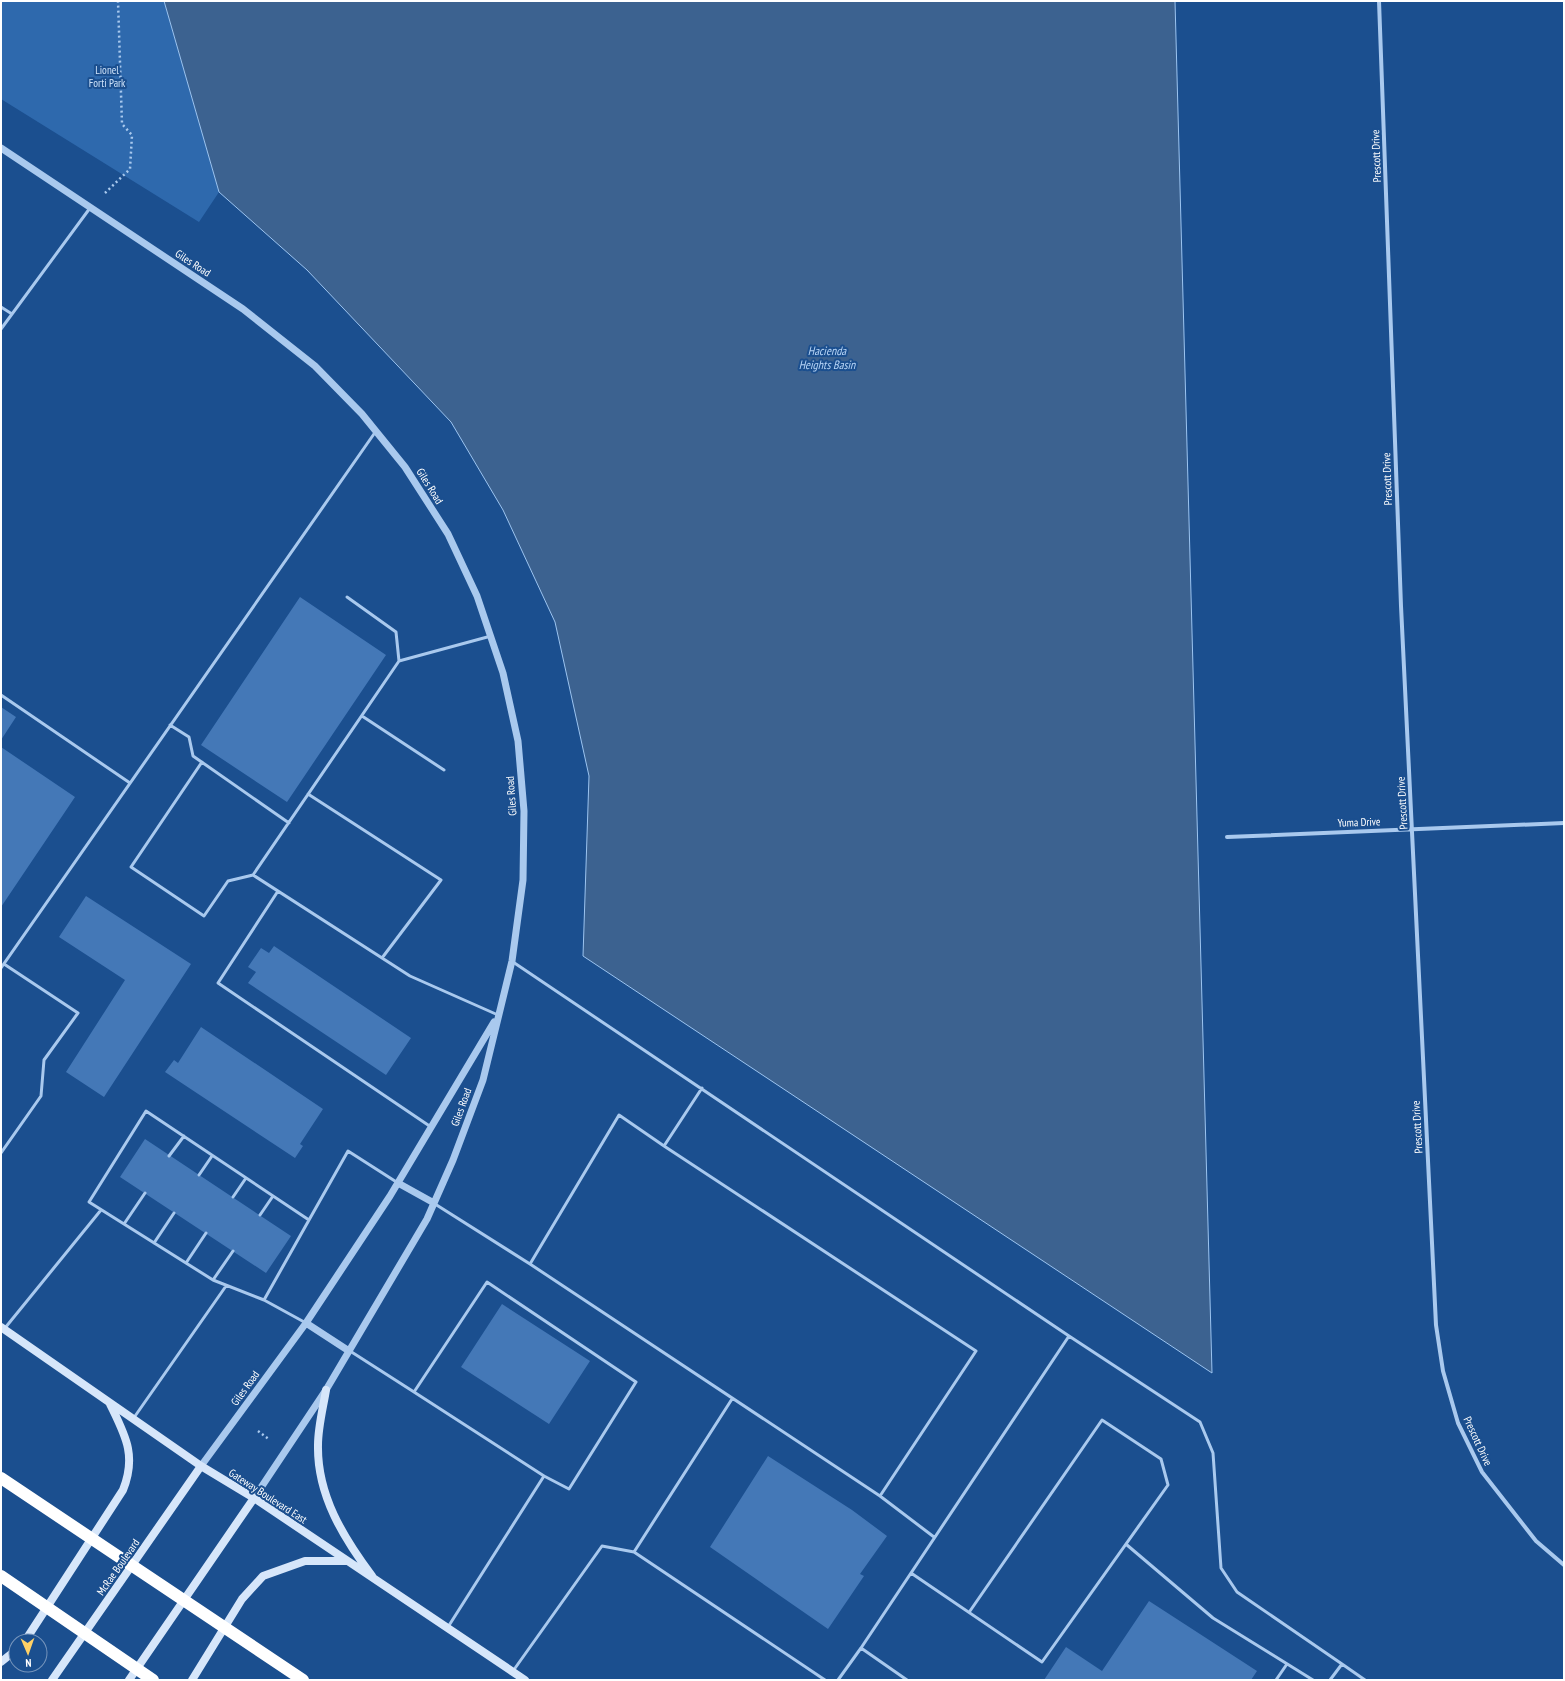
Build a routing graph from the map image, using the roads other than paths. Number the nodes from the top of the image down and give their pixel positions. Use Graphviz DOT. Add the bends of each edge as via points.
graph roads {
  1 [pos="1379,1"];
  2 [pos="1,148"];
  3 [pos="90,208"];
  4 [pos="1,307"];
  5 [pos="12,314"];
  6 [pos="1,329"];
  7 [pos="376,431"];
  8 [pos="347,597"];
  9 [pos="491,636"];
  10 [pos="400,661"];
  11 [pos="1,695"];
  12 [pos="362,716"];
  13 [pos="170,725"];
  14 [pos="202,762"];
  15 [pos="444,770"];
  16 [pos="130,783"];
  17 [pos="308,794"];
  18 [pos="288,823"];
  19 [pos="1564,823"];
  20 [pos="1412,829"];
  21 [pos="1227,837"];
  22 [pos="253,875"];
  23 [pos="278,891"];
  24 [pos="382,958"];
  25 [pos="512,961"];
  26 [pos="4,964"];
  27 [pos="1,968"];
  28 [pos="498,1015"];
  29 [pos="702,1088"];
  30 [pos="431,1128"];
  31 [pos="184,1136"];
  32 [pos="664,1146"];
  33 [pos="1,1153"];
  34 [pos="169,1156"];
  35 [pos="212,1156"];
  36 [pos="199,1175"];
  37 [pos="246,1178"];
  38 [pos="398,1183"];
  39 [pos="145,1193"];
  40 [pos="273,1196"];
  41 [pos="233,1197"];
  42 [pos="434,1203"];
  43 [pos="101,1210"];
  44 [pos="174,1213"];
  45 [pos="260,1215"];
  46 [pos="309,1220"];
  47 [pos="124,1224"];
  48 [pos="206,1233"];
  49 [pos="154,1242"];
  50 [pos="233,1251"];
  51 [pos="186,1263"];
  52 [pos="530,1264"];
  53 [pos="213,1280"];
  54 [pos="226,1286"];
  55 [pos="264,1300"];
  56 [pos="306,1323"];
  57 [pos="2,1328"];
  58 [pos="1069,1336"];
  59 [pos="349,1351"];
  60 [pos="326,1390"];
  61 [pos="414,1392"];
  62 [pos="732,1399"];
  63 [pos="109,1403"];
  64 [pos="133,1419"];
  65 [pos="201,1466"];
  66 [pos="544,1476"];
  67 [pos="1,1478"];
  68 [pos="880,1496"];
  69 [pos="254,1498"];
  70 [pos="934,1537"];
  71 [pos="1127,1545"];
  72 [pos="634,1552"];
  73 [pos="346,1561"];
  74 [pos="1564,1565"];
  75 [pos="911,1573"];
  76 [pos="1,1576"];
  77 [pos="376,1581"];
  78 [pos="970,1611"];
  79 [pos="448,1629"];
  80 [pos="30,1633"];
  81 [pos="861,1648"];
  82 [pos="1287,1664"];
  83 [pos="1342,1664"];
  84 [pos="513,1672"];
  85 [pos="52,1680"];
  86 [pos="129,1680"];
  87 [pos="153,1680"];
  88 [pos="192,1680"];
  89 [pos="303,1680"];
  90 [pos="525,1680"];
  91 [pos="825,1680"];
  92 [pos="838,1680"];
  93 [pos="908,1680"];
  94 [pos="1276,1680"];
  95 [pos="1313,1680"];
  96 [pos="1330,1680"];
  97 [pos="1365,1680"];
  1 -- 20 [label="street, Prescott Drive" via="1401,606"];
  2 -- 3 [label="street, Giles Road"];
  3 -- 5 [label="lane"];
  3 -- 7 [label="street, Giles Road" via="243,309 315,366"];
  4 -- 5 [label="lane"];
  5 -- 6 [label="lane"];
  7 -- 9 [label="street, Giles Road" via="405,466 448,534 477,596"];
  7 -- 13 [label="lane"];
  8 -- 10 [label="lane" via="396,632"];
  9 -- 10 [label="lane"];
  9 -- 25 [label="street, Giles Road" via="503,673 518,741 524,811 523,880"];
  10 -- 12 [label="lane"];
  11 -- 16 [label="lane"];
  12 -- 15 [label="lane"];
  12 -- 17 [label="lane"];
  13 -- 14 [label="lane" via="189,737 193,756"];
  13 -- 16 [label="lane"];
  14 -- 18 [label="lane"];
  14 -- 22 [label="lane" via="131,867 204,916 228,881"];
  16 -- 26 [label="lane"];
  17 -- 18 [label="lane"];
  17 -- 24 [label="lane" via="440,880"];
  18 -- 22 [label="lane"];
  19 -- 20 [label="street, Yuma Drive"];
  20 -- 21 [label="street, Yuma Drive"];
  20 -- 74 [label="street, Prescott Drive" via="1436,1325 1443,1371 1458,1422 1482,1472 1536,1541"];
  22 -- 23 [label="lane"];
  23 -- 24 [label="lane"];
  23 -- 30 [label="lane" via="218,983"];
  24 -- 28 [label="lane" via="410,976"];
  25 -- 28 [label="street, Giles Road"];
  25 -- 29 [label="lane"];
  26 -- 27 [label="lane"];
  26 -- 33 [label="lane" via="78,1013 44,1060 41,1096"];
  28 -- 30 [label="street, Giles Road"];
  28 -- 42 [label="street, Giles Road" via="483,1080"];
  29 -- 32 [label="lane"];
  29 -- 58 [label="lane"];
  30 -- 38 [label="street, Giles Road"];
  31 -- 34 [label="lane"];
  31 -- 35 [label="lane"];
  31 -- 43 [label="lane" via="146,1110 89,1202"];
  32 -- 52 [label="lane" via="619,1115"];
  32 -- 68 [label="lane" via="976,1351"];
  35 -- 36 [label="lane"];
  35 -- 37 [label="lane"];
  37 -- 40 [label="lane"];
  37 -- 41 [label="lane"];
  38 -- 42 [label="street"];
  38 -- 46 [label="lane" via="348,1151"];
  38 -- 56 [label="street, Giles Road"];
  39 -- 47 [label="lane"];
  40 -- 45 [label="lane"];
  40 -- 46 [label="lane"];
  42 -- 52 [label="lane"];
  42 -- 59 [label="street, Giles Road"];
  43 -- 47 [label="lane"];
  43 -- 57 [label="lane"];
  44 -- 49 [label="lane"];
  46 -- 55 [label="lane"];
  47 -- 49 [label="lane"];
  48 -- 51 [label="lane"];
  49 -- 51 [label="lane"];
  50 -- 53 [label="lane"];
  51 -- 53 [label="lane"];
  52 -- 62 [label="lane"];
  53 -- 54 [label="lane"];
  54 -- 55 [label="lane"];
  54 -- 64 [label="lane"];
  55 -- 56 [label="lane"];
  56 -- 59 [label="street"];
  56 -- 65 [label="street, Giles Road"];
  57 -- 63 [label="main road, Gateway Boulevard East"];
  58 -- 70 [label="lane"];
  58 -- 83 [label="lane" via="1200,1422 1213,1454 1221,1568 1237,1592"];
  59 -- 60 [label="street, Giles Road"];
  59 -- 61 [label="lane"];
  60 -- 69 [label="street, Giles Road"];
  60 -- 77 [label="main road" via="318,1444 320,1478 334,1516 350,1546"];
  61 -- 66 [label="lane"];
  61 -- 66 [label="lane" via="488,1282 636,1382 569,1489"];
  62 -- 68 [label="lane"];
  62 -- 72 [label="lane"];
  63 -- 64 [label="main road, Gateway Boulevard East"];
  63 -- 80 [label="main road" via="127,1440 130,1462 126,1482"];
  64 -- 65 [label="main road, Gateway Boulevard East"];
  65 -- 69 [label="main road, Gateway Boulevard East"];
  65 -- 85 [label="main road, McRae Boulevard"];
  66 -- 79 [label="lane"];
  67 -- 89 [label="highway, bridge"];
  68 -- 70 [label="lane"];
  69 -- 73 [label="main road, Gateway Boulevard East"];
  69 -- 86 [label="main road"];
  70 -- 75 [label="lane"];
  71 -- 78 [label="lane" via="1042,1662"];
  71 -- 78 [label="lane" via="1168,1485 1161,1460 1102,1420"];
  71 -- 82 [label="lane" via="1213,1618"];
  72 -- 84 [label="lane" via="602,1546"];
  72 -- 91 [label="lane"];
  73 -- 77 [label="main road, Gateway Boulevard East"];
  73 -- 88 [label="main road" via="305,1561 263,1576 242,1599"];
  75 -- 78 [label="lane"];
  75 -- 81 [label="lane"];
  76 -- 87 [label="highway, bridge"];
  77 -- 79 [label="main road, Gateway Boulevard East"];
  79 -- 84 [label="main road, Gateway Boulevard East"];
  81 -- 92 [label="lane"];
  81 -- 93 [label="lane"];
  82 -- 94 [label="lane"];
  82 -- 95 [label="lane"];
  83 -- 96 [label="lane"];
  83 -- 97 [label="lane"];
  84 -- 90 [label="main road, Gateway Boulevard East"];
}
